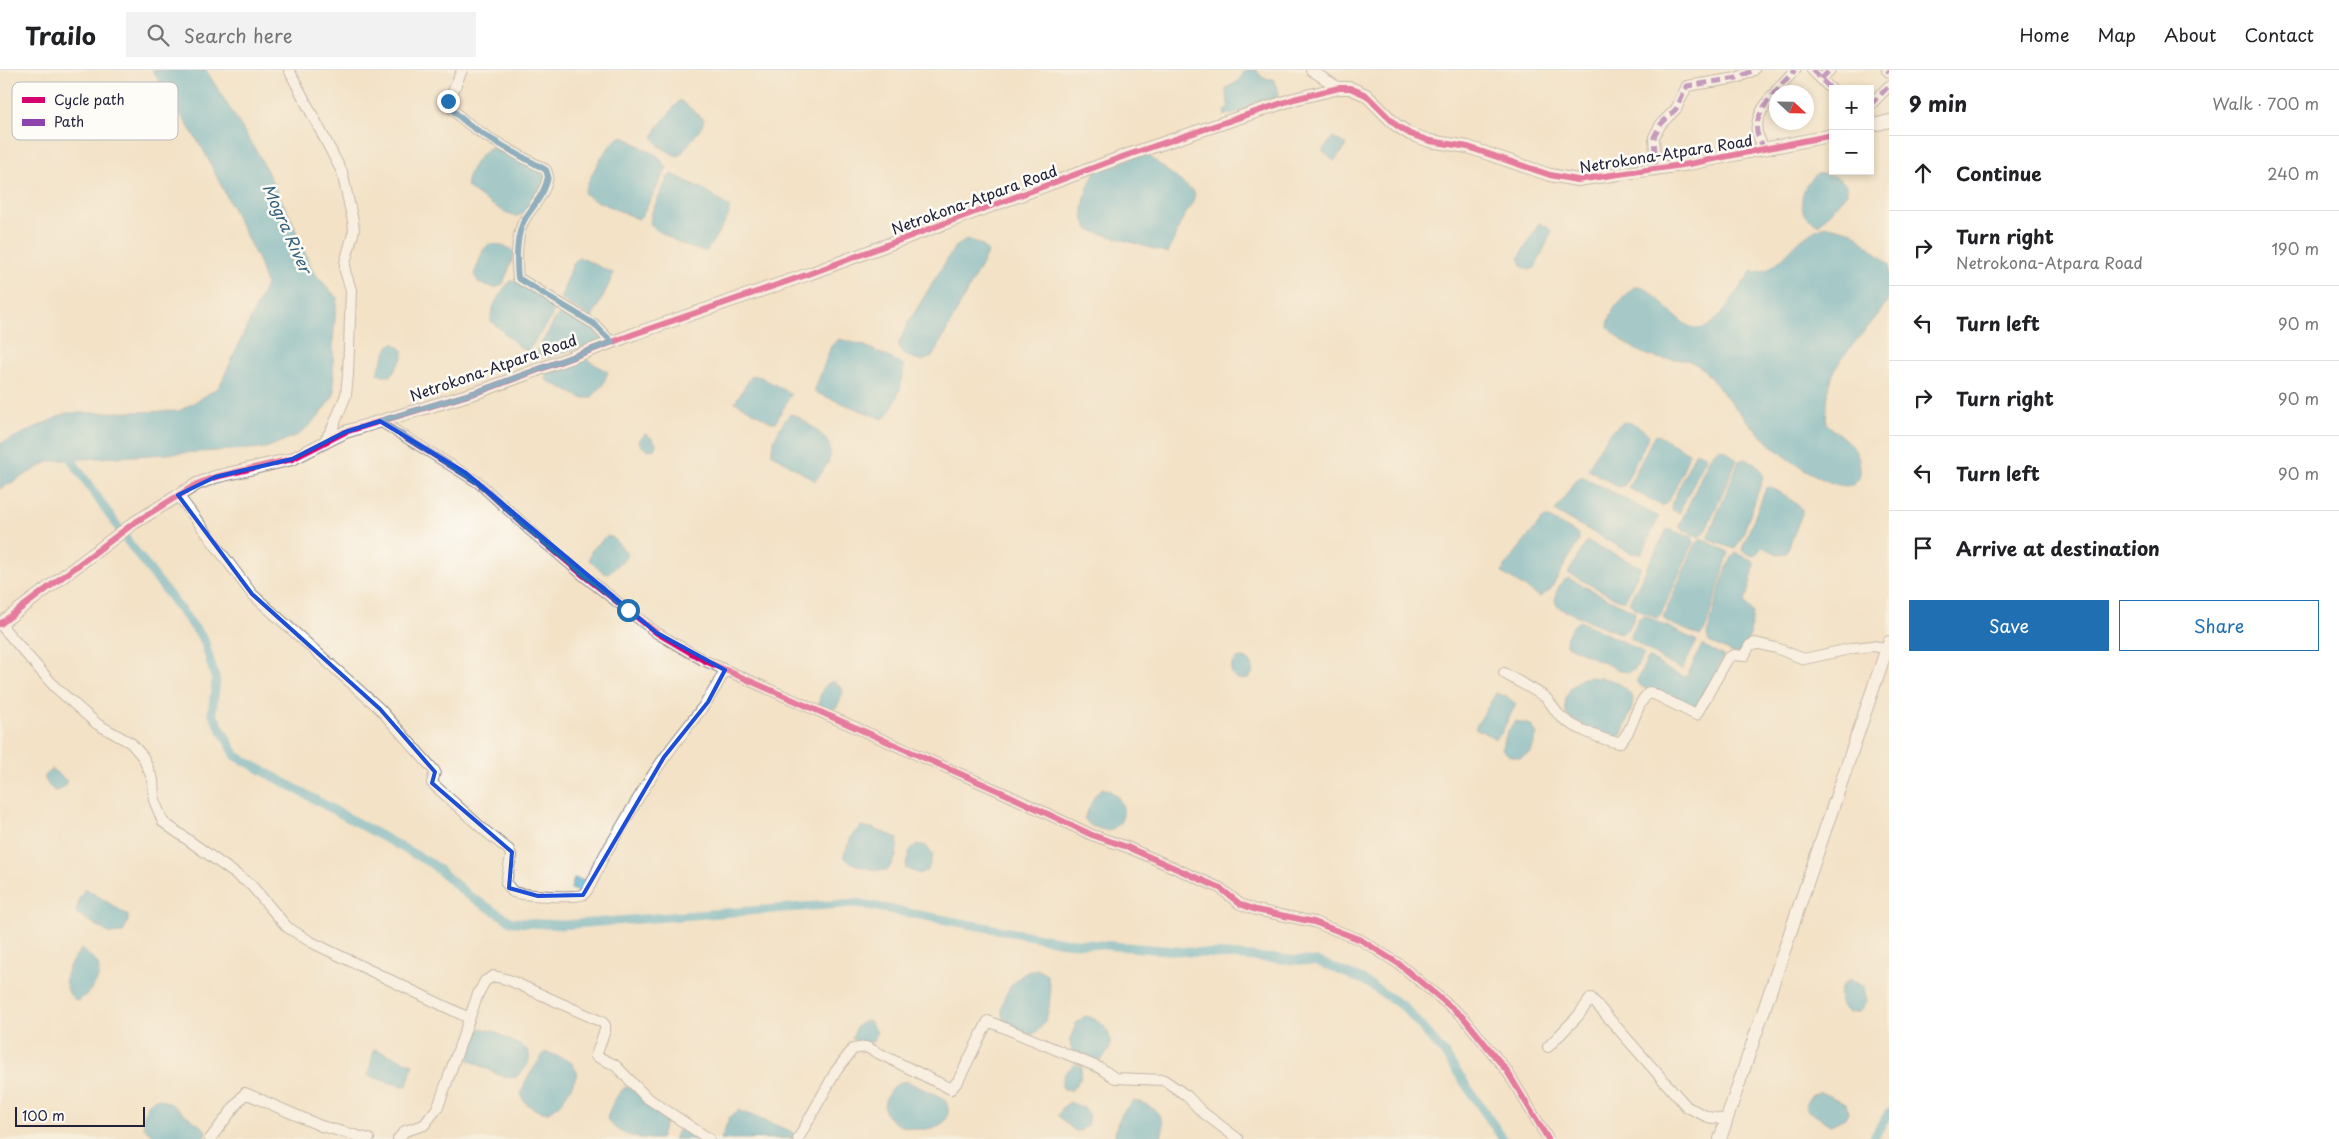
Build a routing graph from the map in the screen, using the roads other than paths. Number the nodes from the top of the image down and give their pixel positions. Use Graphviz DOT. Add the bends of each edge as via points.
graph roads {
  1 [pos="289,70"];
  2 [pos="462,70"];
  3 [pos="1311,70"];
  4 [pos="1754,70"];
  5 [pos="1795,70"];
  6 [pos="1812,70"];
  7 [pos="1830,70"];
  8 [pos="1821,79"];
  9 [pos="1889,86"];
  10 [pos="1829,87"];
  11 [pos="1339,88"];
  12 [pos="1874,101"];
  13 [pos="1889,121"];
  14 [pos="1874,125"];
  15 [pos="1829,136"];
  16 [pos="1765,150"];
  17 [pos="1656,169"];
  18 [pos="612,342"];
  19 [pos="380,421"];
  20 [pos="324,442"];
  21 [pos="178,495"];
  22 [pos="0,624"];
  23 [pos="1888,645"];
  24 [pos="725,670"];
  25 [pos="1504,674"];
  26 [pos="469,1018"];
  27 [pos="1548,1047"];
  28 [pos="1726,1120"];
  29 [pos="210,1139"];
  30 [pos="370,1139"];
  31 [pos="398,1139"];
  32 [pos="709,1139"];
  33 [pos="798,1139"];
  34 [pos="1238,1139"];
  35 [pos="1548,1139"];
  36 [pos="1720,1139"];
  1 -- 20 [label="street" via="342,172 354,221 345,263 351,290 346,395"];
  2 -- 18 [label="street" via="448,101 452,111 546,170 548,176 536,204 525,219 519,242 518,278 594,324"];
  3 -- 11 [label="street"];
  4 -- 17 [label="street" via="1737,78 1693,84 1684,89 1676,109 1661,124 1654,137"];
  5 -- 16 [label="street" via="1761,113 1756,131"];
  6 -- 8 [label="street"];
  7 -- 8 [label="street"];
  8 -- 10 [label="street"];
  9 -- 12 [label="street"];
  11 -- 17 [label="street, Netrokona-Atpara Road" via="1350,88 1366,95 1396,125 1410,134 1468,147 1560,178 1577,180"];
  11 -- 18 [label="street, Netrokona-Atpara Road" via="1219,123 809,274"];
  13 -- 14 [label="street"];
  15 -- 16 [label="street, Netrokona-Atpara Road"];
  16 -- 17 [label="street, Netrokona-Atpara Road"];
  18 -- 19 [label="street, Netrokona-Atpara Road" via="480,391"];
  19 -- 20 [label="street, Netrokona-Atpara Road"];
  19 -- 24 [label="street" via="479,483 531,531 657,633"];
  20 -- 21 [label="street, Netrokona-Atpara Road" via="292,459 215,477"];
  21 -- 22 [label="street, Netrokona-Atpara Road" via="134,523"];
  21 -- 24 [label="street" via="252,594 380,709 433,769 432,784 509,850 511,856 506,883 513,892 538,896 579,896 585,893 599,863 664,757 708,702"];
  22 -- 26 [label="street" via="55,687 97,724 131,743 143,757 153,780 154,800 163,822 251,885 288,927 310,942"];
  23 -- 25 [label="street" via="1804,658 1755,643 1750,645 1744,656 1728,658 1696,715 1650,692 1644,697 1627,734 1619,743 1570,724 1548,700"];
  23 -- 28 [label="street"];
  24 -- 35 [label="street" via="1092,835 1220,888 1240,904 1314,922 1361,940 1399,964 1464,1018 1507,1071"];
  26 -- 31 [label="street" via="438,1108 424,1125 405,1131"];
  26 -- 32 [label="street" via="485,981 494,976 602,1022 605,1030 596,1056 615,1065 646,1097"];
  27 -- 28 [label="street" via="1591,998 1687,1108"];
  28 -- 36 [label="street"];
  29 -- 30 [label="street" via="245,1094 321,1126"];
  33 -- 34 [label="street" via="836,1072 853,1049 866,1047 951,1089 988,1021 1100,1068 1115,1078 1164,1080"];
}
